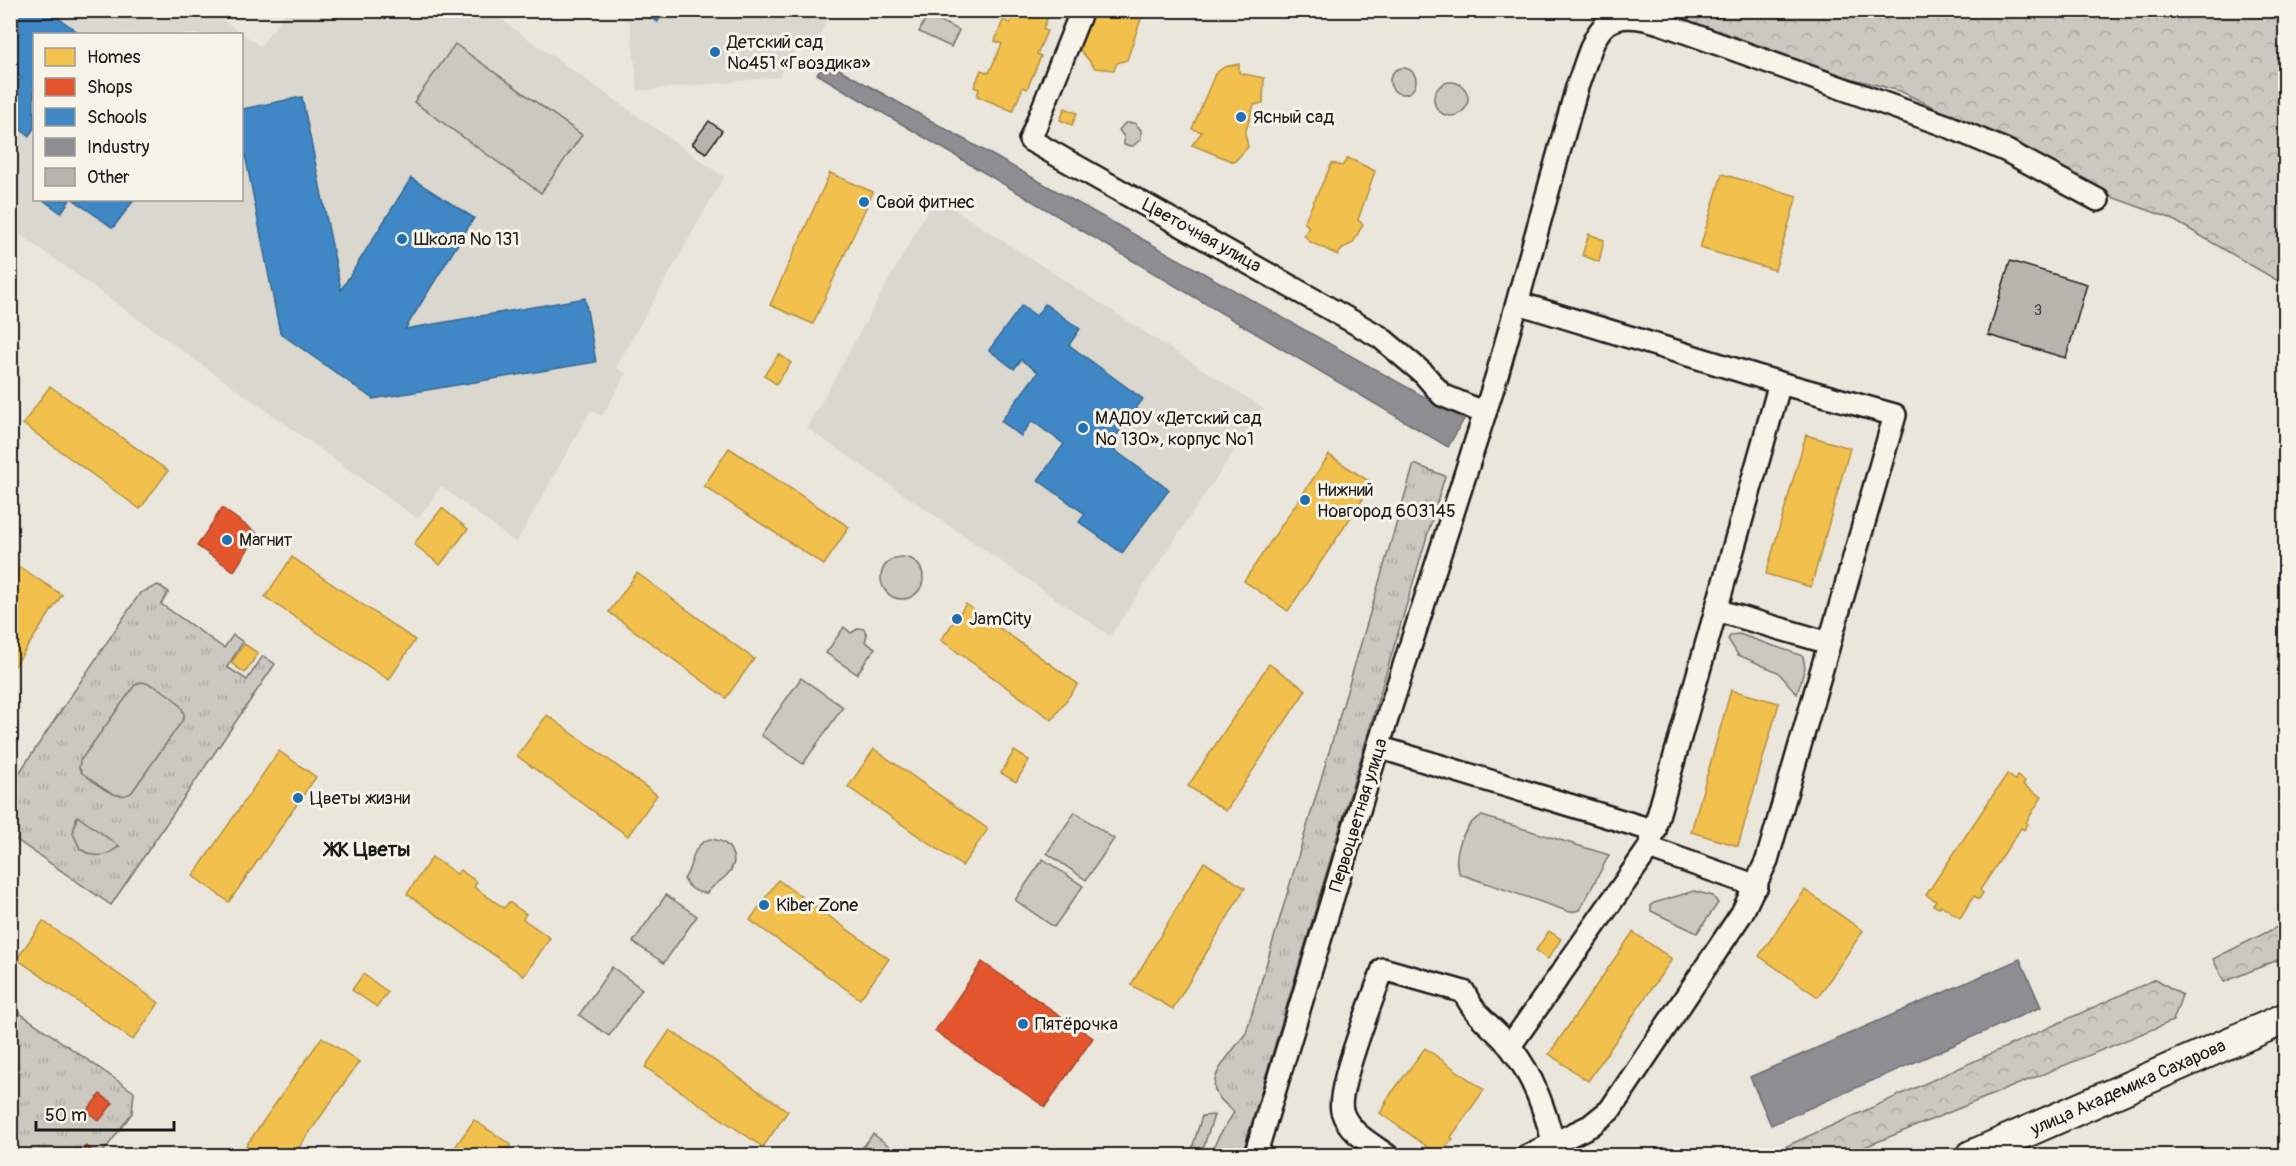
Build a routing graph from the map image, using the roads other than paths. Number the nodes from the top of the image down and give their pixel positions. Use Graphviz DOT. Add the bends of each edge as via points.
graph roads {
  1 [pos="1082,10"];
  2 [pos="2098,200"];
  3 [pos="1518,303"];
  4 [pos="1780,383"];
  5 [pos="1485,413"];
  6 [pos="1716,610"];
  7 [pos="1829,643"];
  8 [pos="1378,747"];
  9 [pos="1652,840"];
  10 [pos="1756,886"];
  11 [pos="2286,1018"];
  12 [pos="1510,1046"];
  13 [pos="1554,1144"];
  14 [pos="1255,1155"];
  15 [pos="1388,1155"];
  16 [pos="1527,1155"];
  17 [pos="1971,1155"];
  1 -- 5 [label="street, Цветочная улица" via="1030,140 1380,337 1424,374 1442,395"];
  2 -- 3 [label="street, Первоцветная улица" via="2005,150 1950,127 1639,16 1613,18 1604,24 1594,41 1577,87"];
  3 -- 4 [label="street"];
  3 -- 5 [label="street, Первоцветная улица"];
  4 -- 6 [label="street"];
  4 -- 7 [label="street" via="1895,415"];
  5 -- 8 [label="street, Первоцветная улица"];
  6 -- 7 [label="street"];
  6 -- 9 [label="street"];
  7 -- 10 [label="street" via="1767,860"];
  8 -- 9 [label="street"];
  8 -- 14 [label="street, Первоцветная улица"];
  9 -- 10 [label="street"];
  9 -- 12 [label="street"];
  10 -- 13 [label="street" via="1742,913 1610,1110 1590,1126"];
  11 -- 17 [label="main road, улица Академика Сахарова"];
  12 -- 13 [label="street" via="1540,1097"];
  12 -- 15 [label="street" via="1471,1009 1464,992 1383,969 1343,1089 1342,1110 1352,1128"];
  13 -- 16 [label="street"];
}
